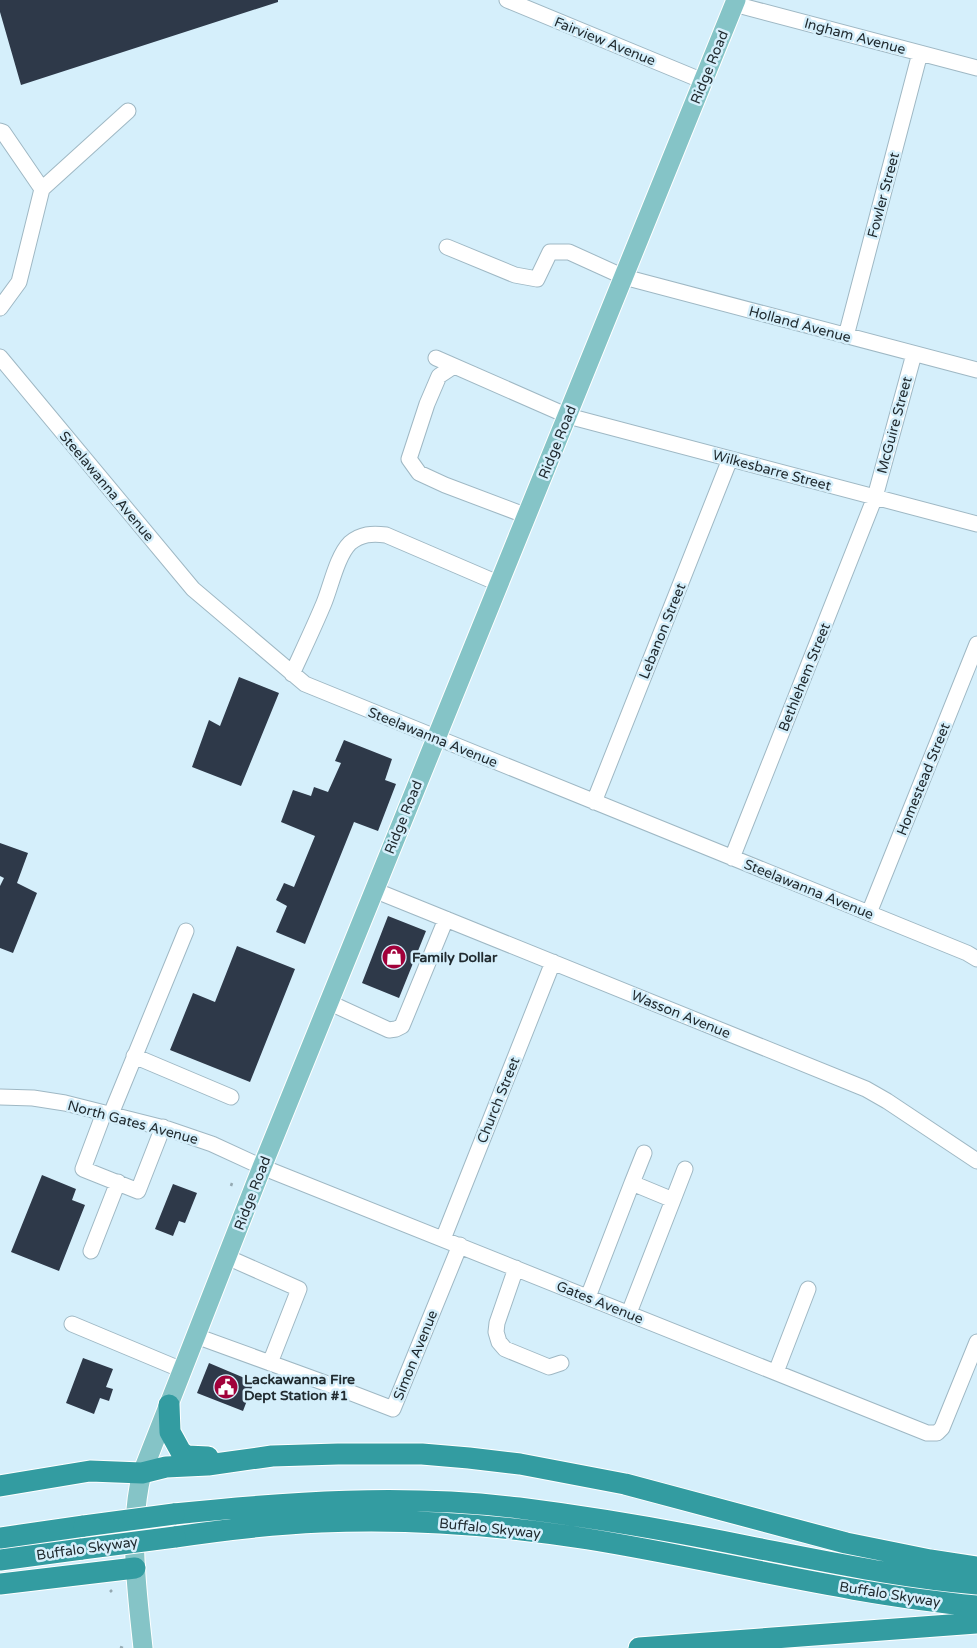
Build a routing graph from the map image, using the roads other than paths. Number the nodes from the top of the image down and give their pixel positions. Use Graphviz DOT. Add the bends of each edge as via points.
graph roads {
  1 [pos="507,0"];
  2 [pos="735,2"];
  3 [pos="920,53"];
  4 [pos="977,68"];
  5 [pos="703,81"];
  6 [pos="128,111"];
  7 [pos="0,131"];
  8 [pos="42,189"];
  9 [pos="447,247"];
  10 [pos="624,277"];
  11 [pos="0,308"];
  12 [pos="846,336"];
  13 [pos="914,354"];
  14 [pos="0,357"];
  15 [pos="436,358"];
  16 [pos="454,366"];
  17 [pos="977,370"];
  18 [pos="568,416"];
  19 [pos="730,459"];
  20 [pos="875,497"];
  21 [pos="527,516"];
  22 [pos="977,524"];
  23 [pos="500,584"];
  24 [pos="977,644"];
  25 [pos="292,674"];
  26 [pos="435,738"];
  27 [pos="594,802"];
  28 [pos="732,858"];
  29 [pos="374,890"];
  30 [pos="869,913"];
  31 [pos="446,919"];
  32 [pos="186,931"];
  33 [pos="977,959"];
  34 [pos="553,962"];
  35 [pos="328,1002"];
  36 [pos="134,1056"];
  37 [pos="232,1097"];
  38 [pos="0,1098"];
  39 [pos="107,1114"];
  40 [pos="163,1128"];
  41 [pos="644,1153"];
  42 [pos="977,1161"];
  43 [pos="262,1167"];
  44 [pos="685,1168"];
  45 [pos="118,1182"];
  46 [pos="632,1183"];
  47 [pos="673,1200"];
  48 [pos="443,1238"];
  49 [pos="460,1245"];
  50 [pos="90,1251"];
  51 [pos="227,1257"];
  52 [pos="516,1268"];
  53 [pos="808,1289"];
  54 [pos="588,1297"];
  55 [pos="629,1313"];
  56 [pos="72,1324"];
  57 [pos="196,1336"];
  58 [pos="977,1342"];
  59 [pos="270,1363"];
  60 [pos="561,1363"];
  61 [pos="182,1370"];
  62 [pos="776,1372"];
  63 [pos="168,1405"];
  64 [pos="243,1459"];
  65 [pos="142,1473"];
  66 [pos="0,1486"];
  67 [pos="0,1538"];
  68 [pos="0,1560"];
  69 [pos="977,1567"];
  70 [pos="135,1568"];
  71 [pos="0,1584"];
  72 [pos="977,1584"];
  73 [pos="977,1606"];
  74 [pos="977,1622"];
  75 [pos="143,1648"];
  76 [pos="639,1648"];
  1 -- 5 [label="street, Fairview Avenue"];
  2 -- 3 [label="street, Ingham Avenue"];
  2 -- 5 [label="main road, Ridge Road"];
  3 -- 4 [label="street, Ingham Avenue"];
  3 -- 12 [label="street, Fowler Street"];
  5 -- 10 [label="main road, Ridge Road"];
  6 -- 8 [label="street"];
  7 -- 8 [label="street"];
  8 -- 11 [label="street" via="19,282"];
  9 -- 10 [label="street, Holland Avenue" via="515,275 537,279 550,252 569,252"];
  10 -- 12 [label="street, Holland Avenue"];
  10 -- 18 [label="main road, Ridge Road"];
  12 -- 13 [label="street, Holland Avenue"];
  13 -- 17 [label="street, Holland Avenue"];
  13 -- 20 [label="street, McGuire Street"];
  14 -- 25 [label="street, Steelawanna Avenue" via="193,589"];
  15 -- 16 [label="street, Wilkesbarre Street"];
  16 -- 18 [label="street, Wilkesbarre Street"];
  16 -- 21 [label="street" via="439,376 409,459 419,473"];
  18 -- 19 [label="street, Wilkesbarre Street"];
  18 -- 21 [label="main road, Ridge Road"];
  19 -- 20 [label="street, Wilkesbarre Street"];
  19 -- 27 [label="street, Lebanon Street"];
  20 -- 22 [label="street, Wilkesbarre Street"];
  20 -- 28 [label="street, Bethlehem Street"];
  21 -- 23 [label="main road, Ridge Road"];
  23 -- 25 [label="street" via="386,535 359,536 343,554"];
  23 -- 26 [label="main road, Ridge Road"];
  24 -- 30 [label="street, Homestead Street"];
  25 -- 26 [label="street, Steelawanna Avenue" via="305,684"];
  26 -- 27 [label="street, Steelawanna Avenue"];
  26 -- 29 [label="main road, Ridge Road"];
  27 -- 28 [label="street, Steelawanna Avenue"];
  28 -- 30 [label="street, Steelawanna Avenue"];
  29 -- 31 [label="street, Wasson Avenue"];
  29 -- 35 [label="main road, Ridge Road"];
  30 -- 33 [label="street, Steelawanna Avenue" via="967,952"];
  31 -- 34 [label="street, Wasson Avenue"];
  31 -- 35 [label="street" via="402,1026 389,1030"];
  32 -- 36 [label="street"];
  34 -- 42 [label="street, Wasson Avenue" via="866,1089"];
  34 -- 48 [label="street, Church Street"];
  35 -- 43 [label="main road, Ridge Road"];
  36 -- 37 [label="street"];
  36 -- 39 [label="street"];
  38 -- 39 [label="street, North Gates Avenue" via="49,1100"];
  39 -- 40 [label="street, North Gates Avenue"];
  39 -- 45 [label="street" via="83,1168"];
  40 -- 43 [label="street, North Gates Avenue" via="212,1144"];
  40 -- 45 [label="street" via="138,1191"];
  41 -- 46 [label="street"];
  43 -- 48 [label="street, Gates Avenue"];
  43 -- 51 [label="main road, Ridge Road"];
  44 -- 47 [label="street"];
  45 -- 50 [label="street"];
  46 -- 47 [label="street"];
  46 -- 54 [label="street"];
  47 -- 55 [label="street"];
  48 -- 49 [label="street, Gates Avenue"];
  49 -- 52 [label="street, Gates Avenue"];
  49 -- 59 [label="street, Simon Avenue" via="393,1409"];
  51 -- 57 [label="main road, Ridge Road"];
  51 -- 59 [label="street" via="299,1289"];
  52 -- 54 [label="street, Gates Avenue"];
  52 -- 60 [label="street" via="497,1323 499,1342 505,1349 549,1367"];
  53 -- 62 [label="street"];
  54 -- 55 [label="street, Gates Avenue"];
  55 -- 62 [label="street, Gates Avenue"];
  56 -- 61 [label="street"];
  57 -- 59 [label="street, Simon Avenue"];
  57 -- 61 [label="main road, Ridge Road"];
  58 -- 62 [label="street, Gates Avenue" via="944,1424 939,1432 932,1434"];
  61 -- 63 [label="main road, Ridge Road"];
  63 -- 64 [label="highway" via="170,1432 187,1456"];
  63 -- 65 [label="main road, Ridge Road"];
  64 -- 65 [label="highway" via="166,1467"];
  64 -- 69 [label="highway" via="422,1454 520,1464 634,1486 846,1543"];
  65 -- 66 [label="highway" via="90,1471"];
  65 -- 70 [label="main road, Ridge Road" via="136,1512"];
  67 -- 72 [label="highway, Buffalo Skyway, bridge" via="174,1514 324,1501 469,1503 572,1515 826,1562"];
  68 -- 73 [label="highway, Buffalo Skyway, bridge" via="226,1530 320,1522 423,1522 588,1539 826,1583"];
  70 -- 71 [label="highway"];
  70 -- 75 [label="main road, Ridge Road"];
  74 -- 76 [label="highway"];
}
